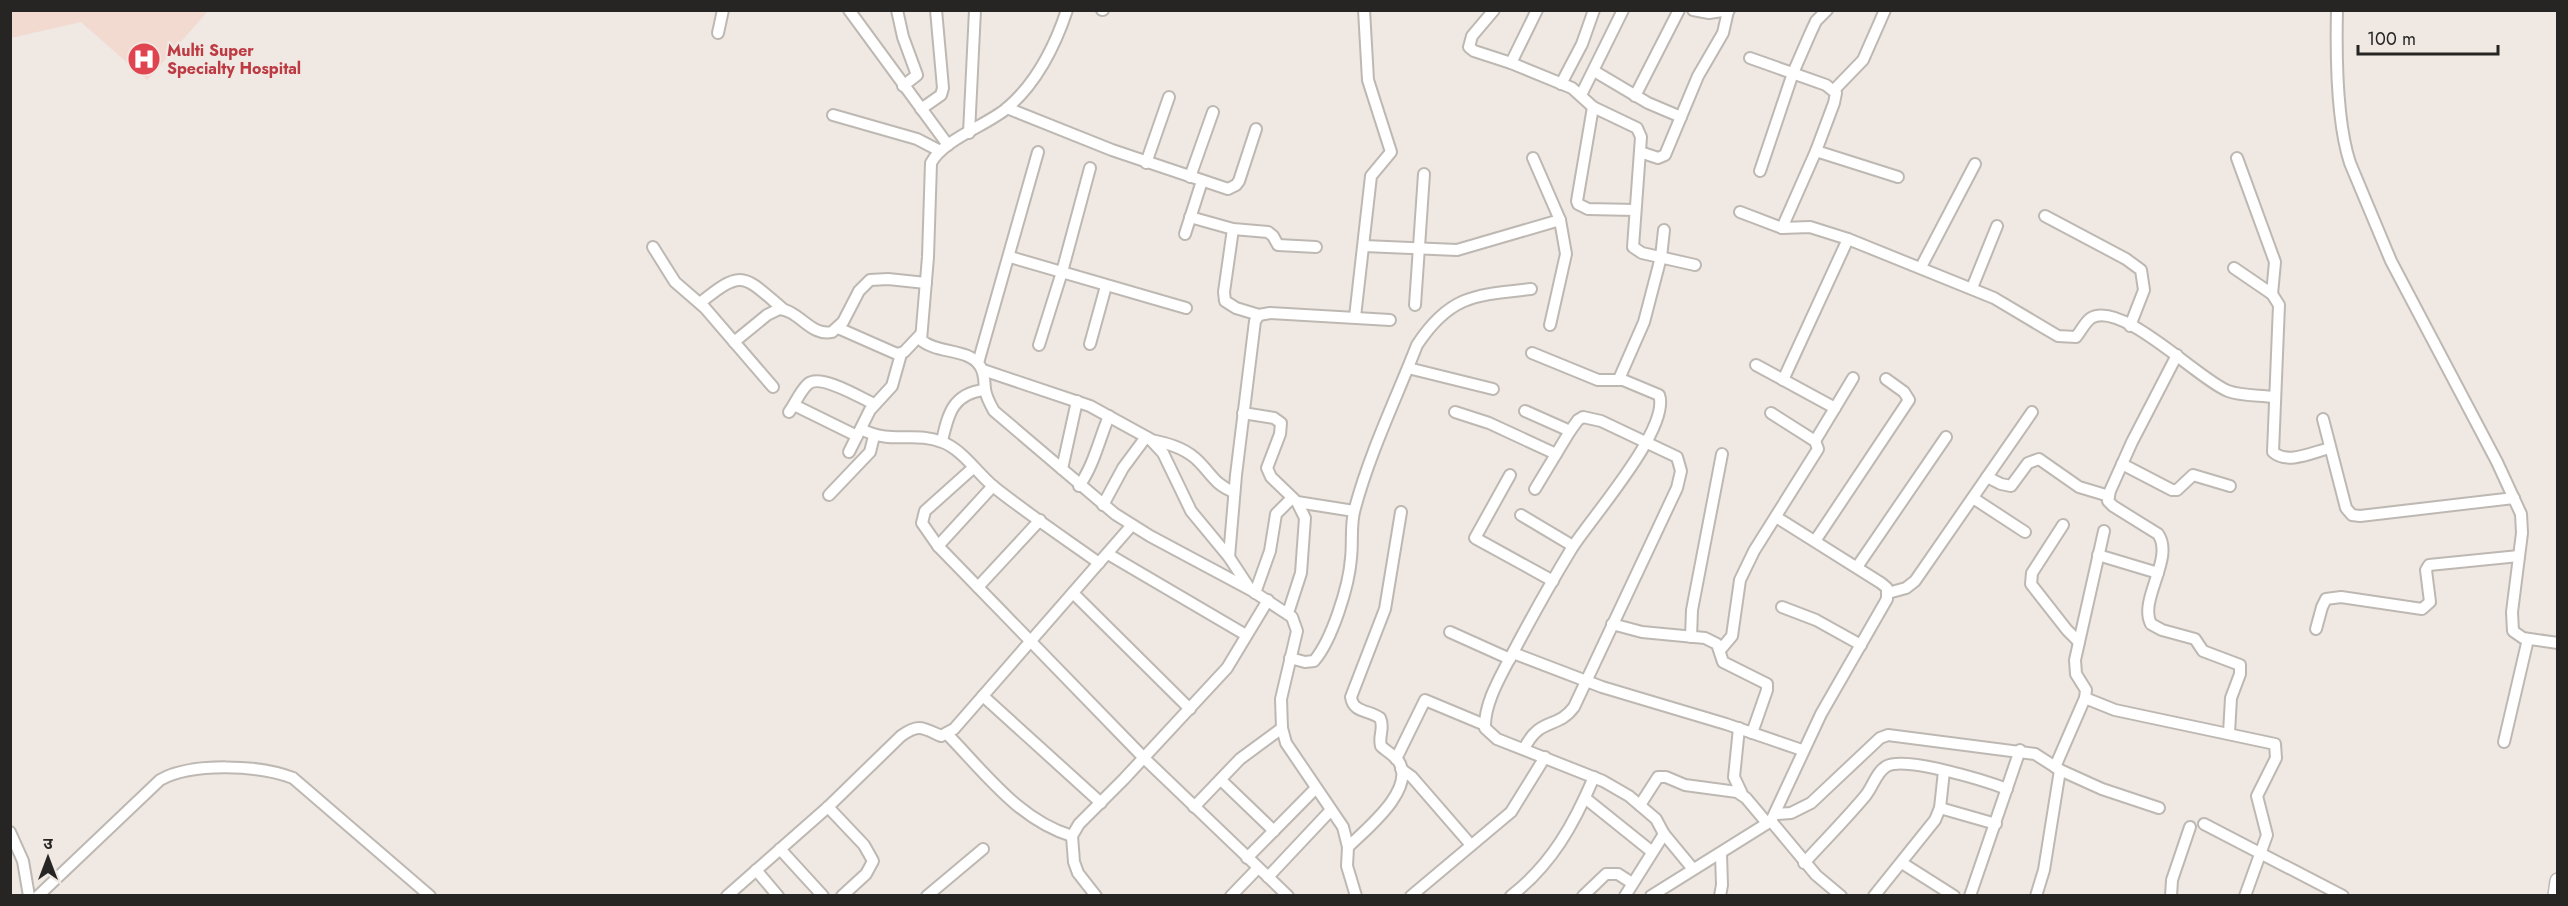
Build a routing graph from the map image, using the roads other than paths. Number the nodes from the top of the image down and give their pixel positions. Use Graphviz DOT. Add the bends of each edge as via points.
graph roads {
  1 [pos="723,10"];
  2 [pos="849,10"];
  3 [pos="897,10"];
  4 [pos="936,10"];
  5 [pos="975,10"];
  6 [pos="1067,10"];
  7 [pos="1364,10"];
  8 [pos="1494,10"];
  9 [pos="1537,10"];
  10 [pos="1594,10"];
  11 [pos="1623,10"];
  12 [pos="1679,10"];
  13 [pos="1693,10"];
  14 [pos="1827,10"];
  15 [pos="1885,10"];
  16 [pos="2337,10"];
  17 [pos="1729,11"];
  18 [pos="718,33"];
  19 [pos="1750,58"];
  20 [pos="1512,63"];
  21 [pos="1594,71"];
  22 [pos="1794,73"];
  23 [pos="1560,84"];
  24 [pos="903,86"];
  25 [pos="1834,90"];
  26 [pos="1581,95"];
  27 [pos="1635,96"];
  28 [pos="1170,97"];
  29 [pos="1593,107"];
  30 [pos="1007,108"];
  31 [pos="921,109"];
  32 [pos="1213,112"];
  33 [pos="832,116"];
  34 [pos="1681,117"];
  35 [pos="1256,129"];
  36 [pos="969,133"];
  37 [pos="944,148"];
  38 [pos="1816,151"];
  39 [pos="1038,152"];
  40 [pos="1640,152"];
  41 [pos="1533,158"];
  42 [pos="2237,158"];
  43 [pos="1146,163"];
  44 [pos="1975,164"];
  45 [pos="1090,168"];
  46 [pos="1760,171"];
  47 [pos="1424,174"];
  48 [pos="1190,177"];
  49 [pos="1898,177"];
  50 [pos="1202,181"];
  51 [pos="1635,210"];
  52 [pos="1740,212"];
  53 [pos="2044,216"];
  54 [pos="1190,217"];
  55 [pos="1560,220"];
  56 [pos="1997,226"];
  57 [pos="1782,228"];
  58 [pos="1233,229"];
  59 [pos="1664,230"];
  60 [pos="1185,234"];
  61 [pos="1848,239"];
  62 [pos="1364,246"];
  63 [pos="653,247"];
  64 [pos="1316,247"];
  65 [pos="1420,249"];
  66 [pos="1010,257"];
  67 [pos="1661,257"];
  68 [pos="1695,265"];
  69 [pos="1921,267"];
  70 [pos="2234,268"];
  71 [pos="1062,272"];
  72 [pos="926,283"];
  73 [pos="1106,286"];
  74 [pos="1972,288"];
  75 [pos="1531,289"];
  76 [pos="2272,294"];
  77 [pos="700,303"];
  78 [pos="1415,305"];
  79 [pos="1186,308"];
  80 [pos="783,309"];
  81 [pos="1259,315"];
  82 [pos="1355,317"];
  83 [pos="1390,320"];
  84 [pos="1550,325"];
  85 [pos="2130,326"];
  86 [pos="838,328"];
  87 [pos="921,334"];
  88 [pos="734,342"];
  89 [pos="1089,344"];
  90 [pos="1039,345"];
  91 [pos="1532,353"];
  92 [pos="901,354"];
  93 [pos="2177,355"];
  94 [pos="1756,365"];
  95 [pos="981,367"];
  96 [pos="1408,368"];
  97 [pos="1853,378"];
  98 [pos="1886,379"];
  99 [pos="1619,380"];
  100 [pos="1783,380"];
  101 [pos="773,387"];
  102 [pos="1492,389"];
  103 [pos="985,390"];
  104 [pos="2274,397"];
  105 [pos="1077,401"];
  106 [pos="874,404"];
  107 [pos="1835,408"];
  108 [pos="1525,411"];
  109 [pos="1455,412"];
  110 [pos="2032,412"];
  111 [pos="1243,413"];
  112 [pos="1771,413"];
  113 [pos="1109,416"];
  114 [pos="2323,418"];
  115 [pos="1570,431"];
  116 [pos="859,432"];
  117 [pos="874,436"];
  118 [pos="1946,437"];
  119 [pos="1148,438"];
  120 [pos="942,441"];
  121 [pos="1815,441"];
  122 [pos="1646,444"];
  123 [pos="2330,448"];
  124 [pos="849,452"];
  125 [pos="1556,454"];
  126 [pos="1722,454"];
  127 [pos="2122,464"];
  128 [pos="973,468"];
  129 [pos="1062,470"];
  130 [pos="1510,475"];
  131 [pos="1987,477"];
  132 [pos="993,486"];
  133 [pos="1079,486"];
  134 [pos="2230,486"];
  135 [pos="1535,489"];
  136 [pos="1234,492"];
  137 [pos="829,495"];
  138 [pos="2109,496"];
  139 [pos="1973,498"];
  140 [pos="2514,498"];
  141 [pos="1295,500"];
  142 [pos="1103,505"];
  143 [pos="1354,511"];
  144 [pos="1401,512"];
  145 [pos="1521,515"];
  146 [pos="1776,517"];
  147 [pos="1040,520"];
  148 [pos="1132,525"];
  149 [pos="2063,525"];
  150 [pos="2104,531"];
  151 [pos="2025,532"];
  152 [pos="1815,541"];
  153 [pos="938,546"];
  154 [pos="1573,546"];
  155 [pos="1108,554"];
  156 [pos="2098,555"];
  157 [pos="2519,556"];
  158 [pos="1229,557"];
  159 [pos="1099,563"];
  160 [pos="1857,567"];
  161 [pos="2158,573"];
  162 [pos="1552,582"];
  163 [pos="978,587"];
  164 [pos="1253,592"];
  165 [pos="1073,593"];
  166 [pos="1888,593"];
  167 [pos="1268,600"];
  168 [pos="1782,607"];
  169 [pos="1288,613"];
  170 [pos="1612,624"];
  171 [pos="2316,629"];
  172 [pos="1450,632"];
  173 [pos="1246,635"];
  174 [pos="1691,637"];
  175 [pos="2528,639"];
  176 [pos="1031,641"];
  177 [pos="2079,642"];
  178 [pos="2558,643"];
  179 [pos="1861,645"];
  180 [pos="1721,649"];
  181 [pos="1511,656"];
  182 [pos="1290,658"];
  183 [pos="1585,681"];
  184 [pos="983,696"];
  185 [pos="2085,698"];
  186 [pos="1190,709"];
  187 [pos="1485,725"];
  188 [pos="1282,728"];
  189 [pos="1739,728"];
  190 [pos="1752,733"];
  191 [pos="2229,733"];
  192 [pos="948,735"];
  193 [pos="2504,742"];
  194 [pos="1524,749"];
  195 [pos="1802,750"];
  196 [pos="2020,750"];
  197 [pos="1545,757"];
  198 [pos="1144,758"];
  199 [pos="1399,764"];
  200 [pos="2058,768"];
  201 [pos="1944,771"];
  202 [pos="1594,777"];
  203 [pos="1221,780"];
  204 [pos="1316,788"];
  205 [pos="2007,789"];
  206 [pos="1742,794"];
  207 [pos="1585,798"];
  208 [pos="1101,803"];
  209 [pos="1640,806"];
  210 [pos="828,807"];
  211 [pos="1194,807"];
  212 [pos="1940,808"];
  213 [pos="2159,808"];
  214 [pos="1331,810"];
  215 [pos="1771,820"];
  216 [pos="1996,824"];
  217 [pos="2204,824"];
  218 [pos="2190,827"];
  219 [pos="1274,831"];
  220 [pos="10,832"];
  221 [pos="1664,834"];
  222 [pos="1072,836"];
  223 [pos="1471,845"];
  224 [pos="1348,847"];
  225 [pos="780,849"];
  226 [pos="983,849"];
  227 [pos="1651,851"];
  228 [pos="2261,852"];
  229 [pos="1721,854"];
  230 [pos="1247,858"];
  231 [pos="1804,863"];
  232 [pos="1902,863"];
  233 [pos="1258,868"];
  234 [pos="1693,869"];
  235 [pos="756,870"];
  236 [pos="1268,877"];
  237 [pos="2558,881"];
  238 [pos="1632,883"];
  239 [pos="2249,894"];
  240 [pos="29,896"];
  241 [pos="38,896"];
  242 [pos="430,896"];
  243 [pos="727,896"];
  244 [pos="778,896"];
  245 [pos="823,896"];
  246 [pos="842,896"];
  247 [pos="927,896"];
  248 [pos="1096,896"];
  249 [pos="1231,896"];
  250 [pos="1288,896"];
  251 [pos="1356,896"];
  252 [pos="1411,896"];
  253 [pos="1511,896"];
  254 [pos="1583,896"];
  255 [pos="1625,896"];
  256 [pos="1651,896"];
  257 [pos="1720,896"];
  258 [pos="1841,896"];
  259 [pos="1874,896"];
  260 [pos="1954,896"];
  261 [pos="1970,896"];
  262 [pos="2036,896"];
  263 [pos="2171,896"];
  264 [pos="2343,896"];
  265 [pos="2556,896"];
  1 -- 18 [label="street"];
  2 -- 24 [label="street"];
  3 -- 24 [label="street" via="917,75"];
  4 -- 31 [label="street" via="944,88 941,95"];
  5 -- 36 [label="street"];
  6 -- 30 [label="street" via="1048,56"];
  7 -- 62 [label="street" via="1368,80 1391,152 1371,176"];
  8 -- 20 [label="street" via="1472,36 1469,47"];
  9 -- 20 [label="street"];
  10 -- 23 [label="street" via="1582,44"];
  11 -- 21 [label="street"];
  12 -- 27 [label="street"];
  13 -- 17 [label="street"];
  14 -- 22 [label="street" via="1816,21"];
  15 -- 25 [label="street" via="1863,60"];
  16 -- 140 [label="street" via="2339,82 2349,163 2391,261"];
  17 -- 34 [label="street" via="1723,33 1698,76"];
  19 -- 22 [label="street"];
  20 -- 23 [label="street"];
  21 -- 26 [label="street"];
  21 -- 27 [label="street"];
  22 -- 25 [label="street"];
  22 -- 46 [label="street"];
  23 -- 26 [label="street"];
  24 -- 31 [label="street"];
  25 -- 38 [label="street" via="1834,103"];
  26 -- 29 [label="street"];
  27 -- 34 [label="street"];
  28 -- 43 [label="street"];
  29 -- 40 [label="street" via="1637,128 1641,133"];
  29 -- 51 [label="street" via="1578,204 1588,209"];
  30 -- 36 [label="street"];
  30 -- 43 [label="street"];
  31 -- 37 [label="street"];
  32 -- 48 [label="street"];
  33 -- 37 [label="street"];
  34 -- 40 [label="street" via="1665,155 1658,158"];
  35 -- 50 [label="street" via="1236,185 1224,188"];
  36 -- 37 [label="street"];
  37 -- 72 [label="street" via="934,156 929,170"];
  38 -- 49 [label="street"];
  38 -- 57 [label="street"];
  39 -- 66 [label="street"];
  40 -- 51 [label="street"];
  41 -- 55 [label="street"];
  42 -- 76 [label="street" via="2276,262"];
  43 -- 48 [label="street"];
  44 -- 69 [label="street"];
  45 -- 71 [label="street"];
  47 -- 65 [label="street"];
  48 -- 50 [label="street"];
  50 -- 54 [label="street"];
  51 -- 67 [label="street" via="1633,247"];
  52 -- 57 [label="street"];
  53 -- 85 [label="street" via="2141,270 2144,290"];
  54 -- 58 [label="street"];
  54 -- 60 [label="street"];
  55 -- 65 [label="street" via="1457,250"];
  55 -- 84 [label="street" via="1565,264"];
  56 -- 74 [label="street"];
  57 -- 61 [label="street" via="1810,227"];
  58 -- 64 [label="street" via="1268,232 1278,245"];
  58 -- 81 [label="street" via="1225,301"];
  59 -- 67 [label="street"];
  61 -- 69 [label="street"];
  61 -- 100 [label="street"];
  62 -- 65 [label="street"];
  62 -- 82 [label="street"];
  63 -- 77 [label="street" via="675,282"];
  65 -- 78 [label="street"];
  66 -- 71 [label="street"];
  66 -- 95 [label="street"];
  67 -- 68 [label="street"];
  67 -- 99 [label="street" via="1644,322"];
  69 -- 74 [label="street"];
  70 -- 76 [label="street"];
  71 -- 73 [label="street"];
  71 -- 90 [label="street"];
  72 -- 86 [label="street" via="870,280 859,291"];
  72 -- 87 [label="street"];
  73 -- 79 [label="street"];
  73 -- 89 [label="street"];
  74 -- 85 [label="street" via="2007,304 2058,336 2076,337 2089,319 2097,316"];
  75 -- 96 [label="street" via="1486,293 1459,302 1429,326"];
  76 -- 104 [label="street" via="2278,305"];
  77 -- 80 [label="street" via="728,281 744,279"];
  77 -- 88 [label="street"];
  80 -- 86 [label="street" via="818,331 826,333"];
  80 -- 88 [label="street" via="773,311"];
  81 -- 82 [label="street"];
  81 -- 111 [label="street" via="1252,329"];
  82 -- 83 [label="street"];
  85 -- 93 [label="street"];
  86 -- 92 [label="street"];
  87 -- 92 [label="street"];
  87 -- 95 [label="street" via="926,344"];
  88 -- 101 [label="street"];
  91 -- 99 [label="street" via="1598,380"];
  92 -- 106 [label="street" via="892,386"];
  93 -- 104 [label="street" via="2228,391"];
  93 -- 127 [label="street"];
  94 -- 100 [label="street"];
  95 -- 103 [label="street"];
  95 -- 105 [label="street"];
  96 -- 102 [label="street"];
  96 -- 143 [label="street" via="1364,475"];
  97 -- 107 [label="street"];
  98 -- 152 [label="street" via="1909,400"];
  99 -- 122 [label="street" via="1653,392 1661,399"];
  100 -- 107 [label="street"];
  103 -- 120 [label="street" via="969,393 953,406"];
  103 -- 129 [label="street" via="994,411"];
  104 -- 123 [label="street" via="2273,452 2289,459"];
  105 -- 113 [label="street"];
  105 -- 129 [label="street"];
  106 -- 116 [label="street"];
  106 -- 116 [label="street" via="831,384 815,381 807,385 791,409"];
  107 -- 121 [label="street"];
  108 -- 115 [label="street"];
  109 -- 125 [label="street"];
  110 -- 131 [label="street"];
  111 -- 136 [label="street"];
  111 -- 141 [label="street" via="1275,418 1281,423 1267,468"];
  112 -- 121 [label="street"];
  113 -- 119 [label="street"];
  113 -- 133 [label="street" via="1092,464"];
  114 -- 123 [label="street"];
  115 -- 122 [label="street" via="1578,420 1591,417"];
  115 -- 125 [label="street"];
  116 -- 117 [label="street"];
  116 -- 124 [label="street"];
  117 -- 120 [label="street"];
  117 -- 137 [label="street" via="870,452"];
  118 -- 160 [label="street"];
  119 -- 136 [label="street" via="1190,454 1218,484"];
  119 -- 142 [label="street" via="1123,468"];
  119 -- 158 [label="street" via="1163,453 1191,511"];
  120 -- 128 [label="street"];
  121 -- 146 [label="street" via="1817,452"];
  122 -- 154 [label="street"];
  122 -- 170 [label="street" via="1677,457 1681,471 1677,488"];
  123 -- 140 [label="street" via="2346,508 2352,515"];
  125 -- 135 [label="street"];
  126 -- 174 [label="street" via="1692,610"];
  127 -- 134 [label="street" via="2172,490 2193,475"];
  127 -- 138 [label="street"];
  128 -- 132 [label="street"];
  128 -- 153 [label="street" via="924,511 922,523"];
  129 -- 133 [label="street"];
  130 -- 162 [label="street" via="1475,538"];
  131 -- 138 [label="street" via="2011,486 2028,463 2039,459 2079,487"];
  131 -- 139 [label="street"];
  132 -- 147 [label="street"];
  132 -- 153 [label="street"];
  133 -- 142 [label="street"];
  136 -- 158 [label="street"];
  138 -- 161 [label="street" via="2113,506 2162,540"];
  139 -- 151 [label="street"];
  139 -- 166 [label="street" via="1915,581"];
  140 -- 157 [label="street" via="2522,524"];
  141 -- 143 [label="street"];
  141 -- 164 [label="street" via="1276,514 1270,551"];
  141 -- 169 [label="street" via="1305,519 1301,573"];
  142 -- 148 [label="street"];
  143 -- 182 [label="street" via="1350,568 1324,646 1314,661 1305,663"];
  144 -- 199 [label="street" via="1385,609 1351,697 1357,709 1380,718 1381,746"];
  145 -- 154 [label="street"];
  146 -- 152 [label="street"];
  146 -- 180 [label="street" via="1740,580 1732,636"];
  147 -- 159 [label="street"];
  147 -- 163 [label="street"];
  148 -- 155 [label="street"];
  148 -- 164 [label="street"];
  149 -- 177 [label="street" via="2032,573 2031,584"];
  150 -- 156 [label="street"];
  152 -- 160 [label="street"];
  153 -- 163 [label="street"];
  154 -- 162 [label="street"];
  155 -- 159 [label="street"];
  155 -- 173 [label="street"];
  156 -- 161 [label="street"];
  156 -- 177 [label="street"];
  157 -- 171 [label="street" via="2429,565 2426,570 2430,602 2422,609 2341,597 2326,600"];
  157 -- 175 [label="street" via="2512,624 2518,636"];
  158 -- 164 [label="street"];
  159 -- 165 [label="street"];
  160 -- 166 [label="street" via="1887,588"];
  161 -- 191 [label="street" via="2148,612 2151,624 2195,639 2206,653 2240,665 2231,698"];
  162 -- 181 [label="street"];
  163 -- 176 [label="street"];
  164 -- 167 [label="street"];
  165 -- 176 [label="street"];
  165 -- 186 [label="street"];
  166 -- 179 [label="street"];
  167 -- 169 [label="street"];
  167 -- 173 [label="street"];
  168 -- 179 [label="street" via="1816,620"];
  169 -- 182 [label="street" via="1297,631"];
  170 -- 174 [label="street" via="1642,632"];
  170 -- 183 [label="street"];
  172 -- 181 [label="street"];
  173 -- 186 [label="street" via="1227,668"];
  174 -- 180 [label="street" via="1711,640"];
  175 -- 178 [label="street"];
  175 -- 193 [label="street"];
  176 -- 184 [label="street"];
  176 -- 198 [label="street"];
  177 -- 185 [label="street" via="2075,667 2086,690"];
  179 -- 195 [label="street"];
  180 -- 190 [label="street" via="1723,662 1767,684"];
  181 -- 183 [label="street"];
  181 -- 187 [label="street" via="1487,711"];
  182 -- 188 [label="street" via="1281,699"];
  183 -- 189 [label="street"];
  183 -- 194 [label="street" via="1569,713 1534,731"];
  184 -- 192 [label="street"];
  184 -- 208 [label="street"];
  185 -- 191 [label="street" via="2115,710"];
  185 -- 200 [label="street"];
  186 -- 198 [label="street"];
  187 -- 194 [label="street" via="1490,735"];
  187 -- 199 [label="street" via="1425,700"];
  188 -- 203 [label="street"];
  188 -- 204 [label="street" via="1286,742"];
  189 -- 190 [label="street"];
  189 -- 206 [label="street" via="1734,777"];
  190 -- 195 [label="street"];
  191 -- 228 [label="street" via="2277,746 2276,758 2257,796 2268,831"];
  192 -- 210 [label="street" via="921,728 910,730"];
  192 -- 222 [label="street" via="1028,816"];
  194 -- 197 [label="street"];
  195 -- 215 [label="street"];
  196 -- 200 [label="street"];
  196 -- 205 [label="street"];
  196 -- 215 [label="street" via="1883,736 1811,803"];
  197 -- 202 [label="street"];
  197 -- 223 [label="street" via="1511,812"];
  198 -- 208 [label="street"];
  198 -- 211 [label="street"];
  199 -- 223 [label="street"];
  199 -- 224 [label="street" via="1398,791 1388,808"];
  200 -- 213 [label="street" via="2102,789"];
  200 -- 262 [label="street" via="2044,870"];
  201 -- 205 [label="street"];
  201 -- 212 [label="street"];
  201 -- 231 [label="street" via="1904,764 1884,767 1867,794"];
  202 -- 207 [label="street"];
  202 -- 209 [label="street"];
  203 -- 211 [label="street"];
  203 -- 219 [label="street"];
  204 -- 214 [label="street"];
  204 -- 219 [label="street"];
  205 -- 216 [label="street"];
  206 -- 209 [label="street" via="1685,785 1662,776"];
  206 -- 215 [label="street"];
  207 -- 227 [label="street"];
  207 -- 253 [label="street" via="1559,846 1538,873"];
  208 -- 222 [label="street"];
  209 -- 221 [label="street" via="1656,819"];
  210 -- 225 [label="street"];
  210 -- 246 [label="street" via="864,845 873,861 866,874"];
  211 -- 230 [label="street"];
  212 -- 216 [label="street"];
  212 -- 232 [label="street"];
  214 -- 224 [label="street" via="1343,827"];
  214 -- 236 [label="street"];
  215 -- 229 [label="street"];
  215 -- 231 [label="street"];
  216 -- 261 [label="street"];
  217 -- 228 [label="street"];
  218 -- 263 [label="street" via="2172,880"];
  219 -- 230 [label="street"];
  220 -- 240 [label="street" via="23,861"];
  221 -- 227 [label="street"];
  221 -- 234 [label="street"];
  222 -- 248 [label="street" via="1078,873"];
  223 -- 252 [label="street"];
  224 -- 251 [label="street" via="1347,866"];
  225 -- 235 [label="street"];
  225 -- 245 [label="street"];
  226 -- 247 [label="street"];
  227 -- 238 [label="street"];
  228 -- 239 [label="street"];
  228 -- 264 [label="street"];
  229 -- 234 [label="street"];
  229 -- 257 [label="street"];
  230 -- 233 [label="street"];
  231 -- 258 [label="street"];
  232 -- 259 [label="street"];
  232 -- 260 [label="street"];
  233 -- 236 [label="street"];
  233 -- 249 [label="street"];
  234 -- 256 [label="street"];
  235 -- 243 [label="street"];
  235 -- 244 [label="street"];
  236 -- 250 [label="street"];
  237 -- 265 [label="street"];
  238 -- 254 [label="street" via="1618,874 1606,874"];
  238 -- 255 [label="street"];
  241 -- 242 [label="street" via="160,780 189,770 236,768 274,770 293,778"];
}
